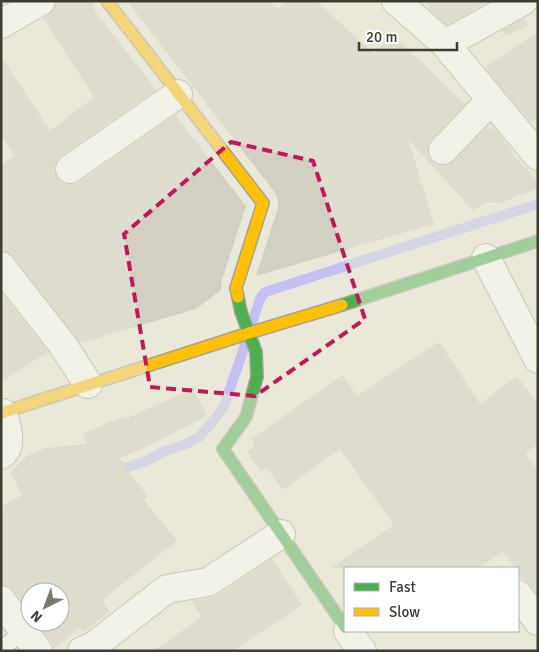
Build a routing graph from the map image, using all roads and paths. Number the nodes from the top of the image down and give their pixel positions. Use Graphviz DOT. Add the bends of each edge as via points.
graph roads {
  1 [pos="41,1"];
  2 [pos="108,1"];
  3 [pos="396,1"];
  4 [pos="523,1"];
  5 [pos="1,24"];
  6 [pos="445,44"];
  7 [pos="178,94"];
  8 [pos="491,100"];
  9 [pos="443,150"];
  10 [pos="538,156"];
  11 [pos="70,169"];
  12 [pos="538,242"];
  13 [pos="486,258"];
  14 [pos="1,266"];
  15 [pos="249,333"];
  16 [pos="538,359"];
  17 [pos="88,384"];
  18 [pos="2,413"];
  19 [pos="1,455"];
  20 [pos="281,534"];
  21 [pos="1,600"];
  22 [pos="344,626"];
  23 [pos="349,632"];
  24 [pos="31,641"];
  25 [pos="1,649"];
  26 [pos="82,651"];
  27 [pos="362,651"];
  1 -- 5 [label="street"];
  2 -- 7 [label="street"];
  3 -- 6 [label="street"];
  4 -- 6 [label="street"];
  6 -- 8 [label="street"];
  7 -- 11 [label="street"];
  7 -- 15 [label="street" via="263,203 236,288"];
  8 -- 9 [label="street"];
  8 -- 10 [label="street"];
  12 -- 13 [label="street"];
  13 -- 15 [label="street"];
  13 -- 16 [label="street"];
  14 -- 17 [label="street" via="62,344"];
  15 -- 17 [label="street"];
  15 -- 20 [label="street" via="256,352 257,376 246,417 223,449"];
  17 -- 18 [label="street"];
  18 -- 19 [label="street" via="9,439"];
  20 -- 22 [label="street"];
  20 -- 26 [label="street" via="208,582 167,589 92,647"];
  21 -- 24 [label="street"];
  23 -- 27 [label="street"];
  24 -- 25 [label="lane"];
}
